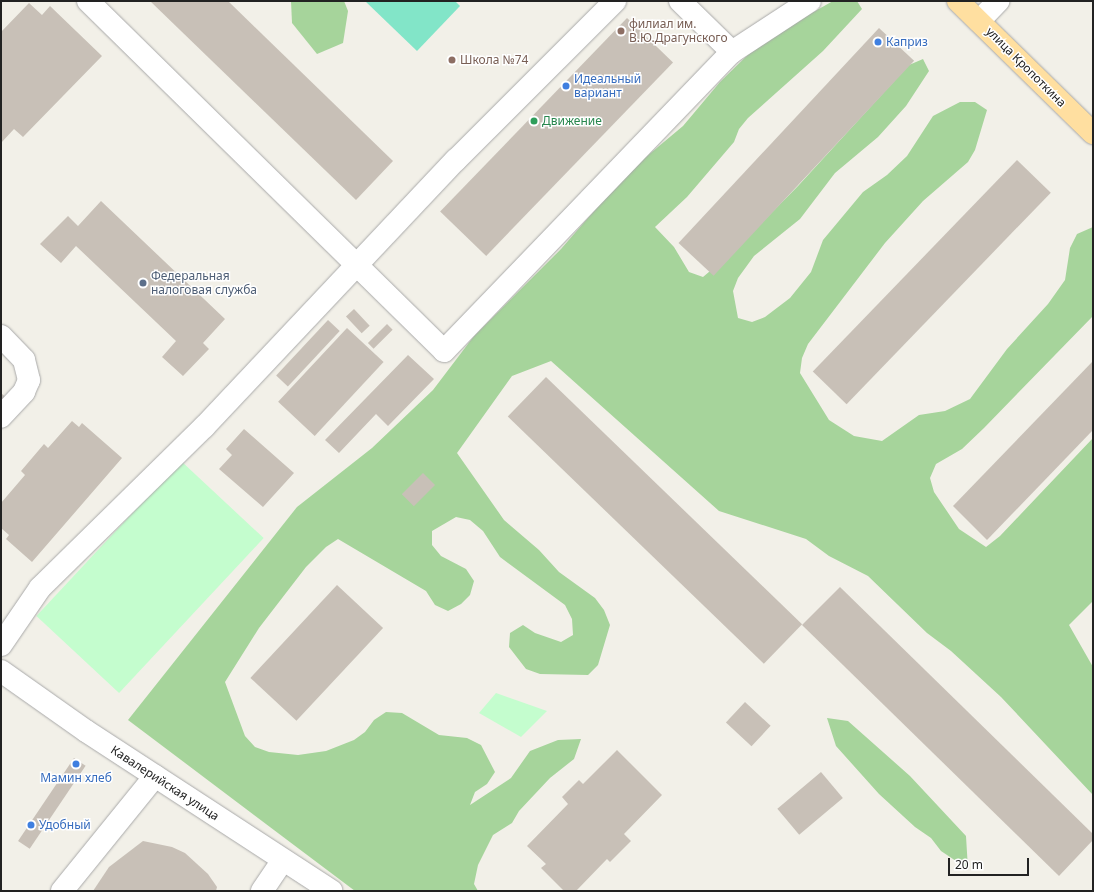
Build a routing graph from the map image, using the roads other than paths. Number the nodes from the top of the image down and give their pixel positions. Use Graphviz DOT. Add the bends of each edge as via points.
graph roads {
  1 [pos="88,1"];
  2 [pos="614,1"];
  3 [pos="680,1"];
  4 [pos="810,1"];
  5 [pos="958,1"];
  6 [pos="998,1"];
  7 [pos="979,21"];
  8 [pos="732,52"];
  9 [pos="1093,133"];
  10 [pos="358,264"];
  11 [pos="1,336"];
  12 [pos="1,417"];
  13 [pos="1,645"];
  14 [pos="1,671"];
  15 [pos="155,776"];
  16 [pos="283,860"];
  17 [pos="62,891"];
  18 [pos="262,891"];
  19 [pos="331,891"];
  1 -- 10 [label="street"];
  2 -- 10 [label="street" via="456,160"];
  3 -- 8 [label="street"];
  4 -- 8 [label="street"];
  5 -- 7 [label="main road, улица Кропоткина"];
  6 -- 7 [label="street"];
  7 -- 9 [label="main road, улица Кропоткина"];
  8 -- 10 [label="street" via="444,351"];
  10 -- 13 [label="street" via="204,427 40,588"];
  11 -- 12 [label="street" via="24,360 29,380 24,392"];
  14 -- 15 [label="street, Кавалерийская улица"];
  15 -- 16 [label="street, Кавалерийская улица"];
  15 -- 17 [label="street"];
  16 -- 18 [label="street"];
  16 -- 19 [label="street, Кавалерийская улица"];
}
